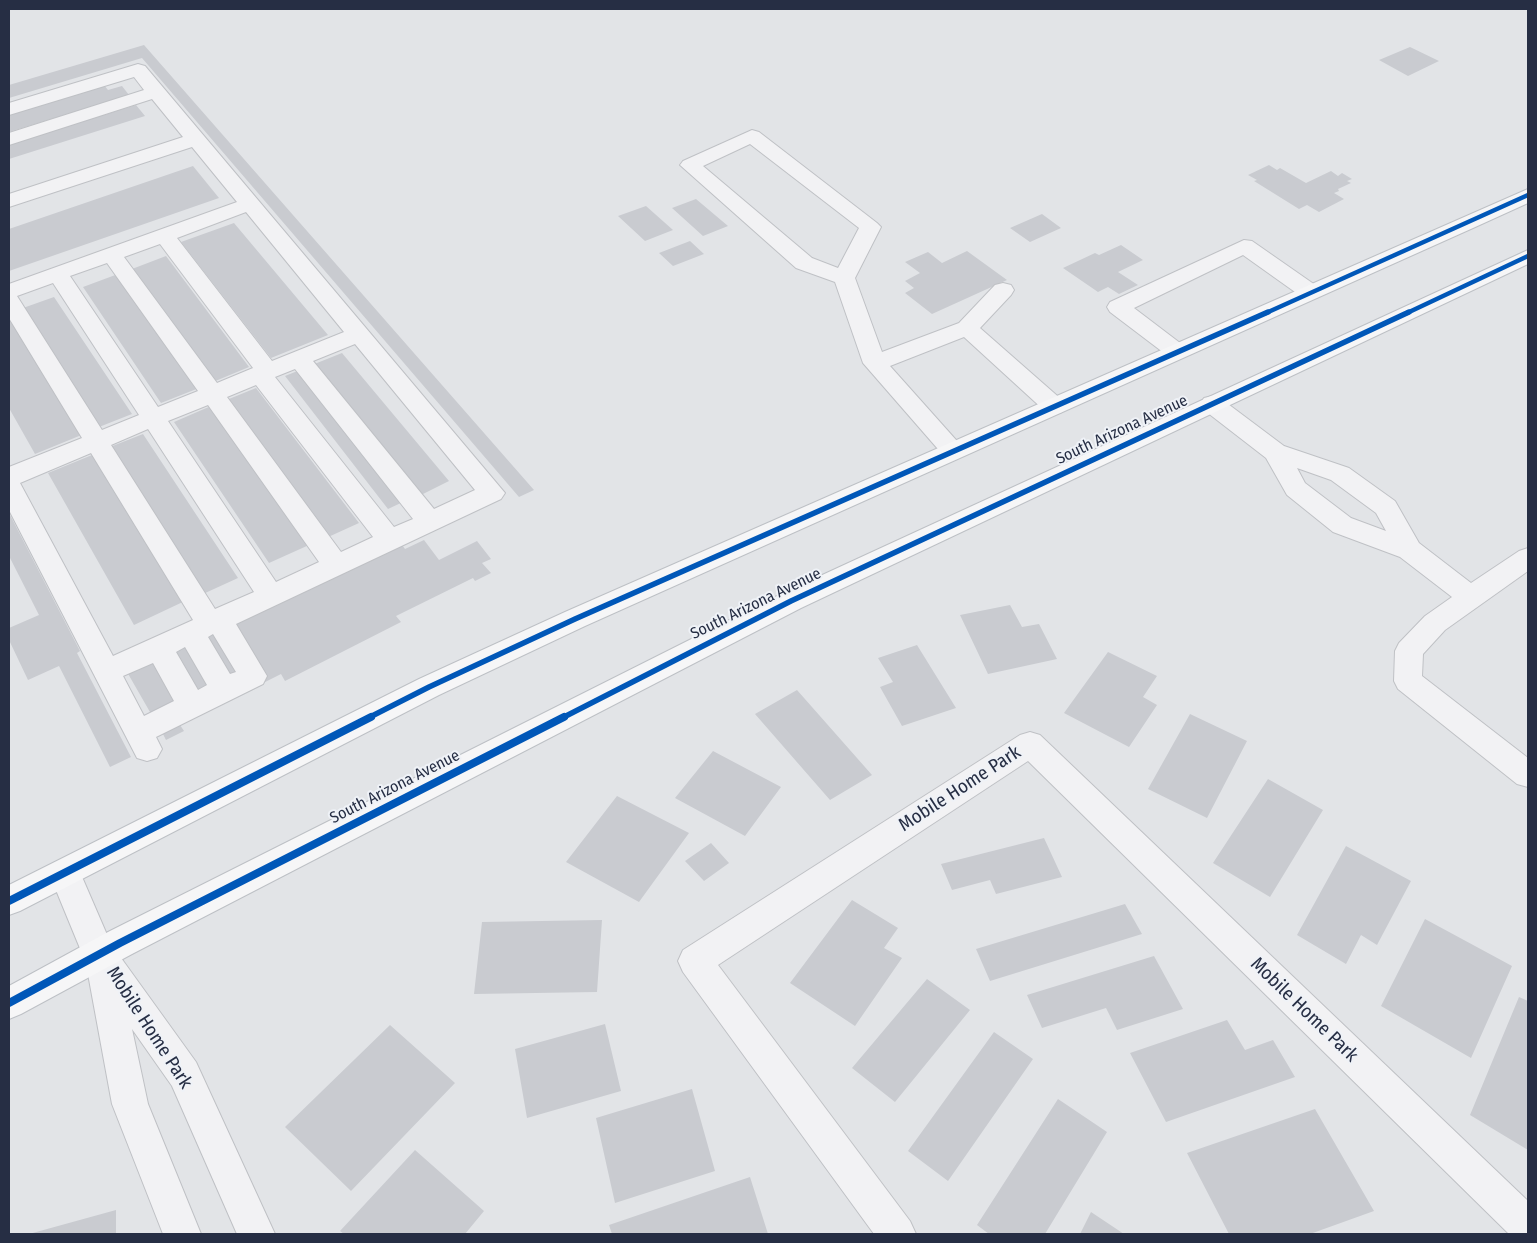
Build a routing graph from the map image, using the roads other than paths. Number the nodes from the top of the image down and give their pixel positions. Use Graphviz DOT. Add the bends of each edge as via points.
graph roads {
  1 [pos="156,92"];
  2 [pos="9,109"];
  3 [pos="9,139"];
  4 [pos="196,139"];
  5 [pos="1528,195"];
  6 [pos="9,201"];
  7 [pos="250,204"];
  8 [pos="164,235"];
  9 [pos="111,254"];
  10 [pos="1528,256"];
  11 [pos="57,274"];
  12 [pos="844,278"];
  13 [pos="1003,290"];
  14 [pos="9,291"];
  15 [pos="1310,292"];
  16 [pos="9,300"];
  17 [pos="967,328"];
  18 [pos="359,334"];
  19 [pos="1176,351"];
  20 [pos="299,358"];
  21 [pos="875,363"];
  22 [pos="264,373"];
  23 [pos="213,394"];
  24 [pos="1212,404"];
  25 [pos="1054,406"];
  26 [pos="154,417"];
  27 [pos="97,440"];
  28 [pos="954,450"];
  29 [pos="1275,452"];
  30 [pos="9,476"];
  31 [pos="9,486"];
  32 [pos="430,522"];
  33 [pos="390,540"];
  34 [pos="1409,550"];
  35 [pos="1528,558"];
  36 [pos="336,565"];
  37 [pos="271,596"];
  38 [pos="1471,597"];
  39 [pos="207,626"];
  40 [pos="159,648"];
  41 [pos="106,672"];
  42 [pos="192,706"];
  43 [pos="1528,775"];
  44 [pos="65,873"];
  45 [pos="9,901"];
  46 [pos="100,954"];
  47 [pos="9,1003"];
  48 [pos="1528,1227"];
  49 [pos="182,1234"];
  50 [pos="256,1234"];
  51 [pos="897,1234"];
  1 -- 2 [label="street" via="138,70"];
  1 -- 3 [label="street"];
  1 -- 4 [label="street"];
  4 -- 6 [label="street"];
  4 -- 7 [label="street"];
  5 -- 15 [label="main road"];
  7 -- 8 [label="street"];
  7 -- 18 [label="street"];
  8 -- 9 [label="street"];
  8 -- 22 [label="street"];
  9 -- 11 [label="street"];
  9 -- 23 [label="street"];
  10 -- 24 [label="main road, South Arizona Avenue"];
  11 -- 14 [label="street"];
  11 -- 26 [label="street"];
  12 -- 12 [label="street" via="804,262 690,164 752,136 870,227"];
  12 -- 21 [label="street"];
  13 -- 17 [label="street"];
  15 -- 19 [label="main road"];
  15 -- 19 [label="street" via="1244,246 1118,307"];
  16 -- 27 [label="street"];
  17 -- 21 [label="street"];
  17 -- 25 [label="street"];
  18 -- 20 [label="street"];
  18 -- 32 [label="street" via="492,493"];
  19 -- 25 [label="main road"];
  20 -- 22 [label="street"];
  20 -- 32 [label="street"];
  21 -- 28 [label="street"];
  22 -- 23 [label="street"];
  22 -- 33 [label="street"];
  23 -- 26 [label="street"];
  23 -- 36 [label="street"];
  24 -- 29 [label="street"];
  24 -- 46 [label="main road, South Arizona Avenue" via="790,600"];
  25 -- 28 [label="main road"];
  26 -- 27 [label="street"];
  26 -- 37 [label="street"];
  27 -- 30 [label="street"];
  27 -- 39 [label="street"];
  28 -- 44 [label="main road" via="429,687"];
  29 -- 34 [label="street" via="1296,489 1342,525"];
  29 -- 34 [label="street" via="1340,474 1386,507"];
  31 -- 41 [label="street"];
  32 -- 33 [label="street"];
  33 -- 36 [label="street"];
  34 -- 38 [label="street"];
  35 -- 38 [label="street"];
  36 -- 37 [label="street"];
  37 -- 39 [label="street"];
  38 -- 43 [label="street" via="1435,623 1409,651 1408,681"];
  39 -- 40 [label="street"];
  39 -- 42 [label="street" via="253,676"];
  40 -- 41 [label="street"];
  40 -- 42 [label="street"];
  41 -- 42 [label="street" via="143,741"];
  44 -- 45 [label="main road"];
  44 -- 46 [label="street"];
  46 -- 47 [label="main road, South Arizona Avenue"];
  46 -- 49 [label="street, Mobile Home Park" via="130,1104"];
  46 -- 50 [label="street, Mobile Home Park" via="184,1074"];
  48 -- 51 [label="street, Mobile Home Park" via="1030,744 695,961"];
}
